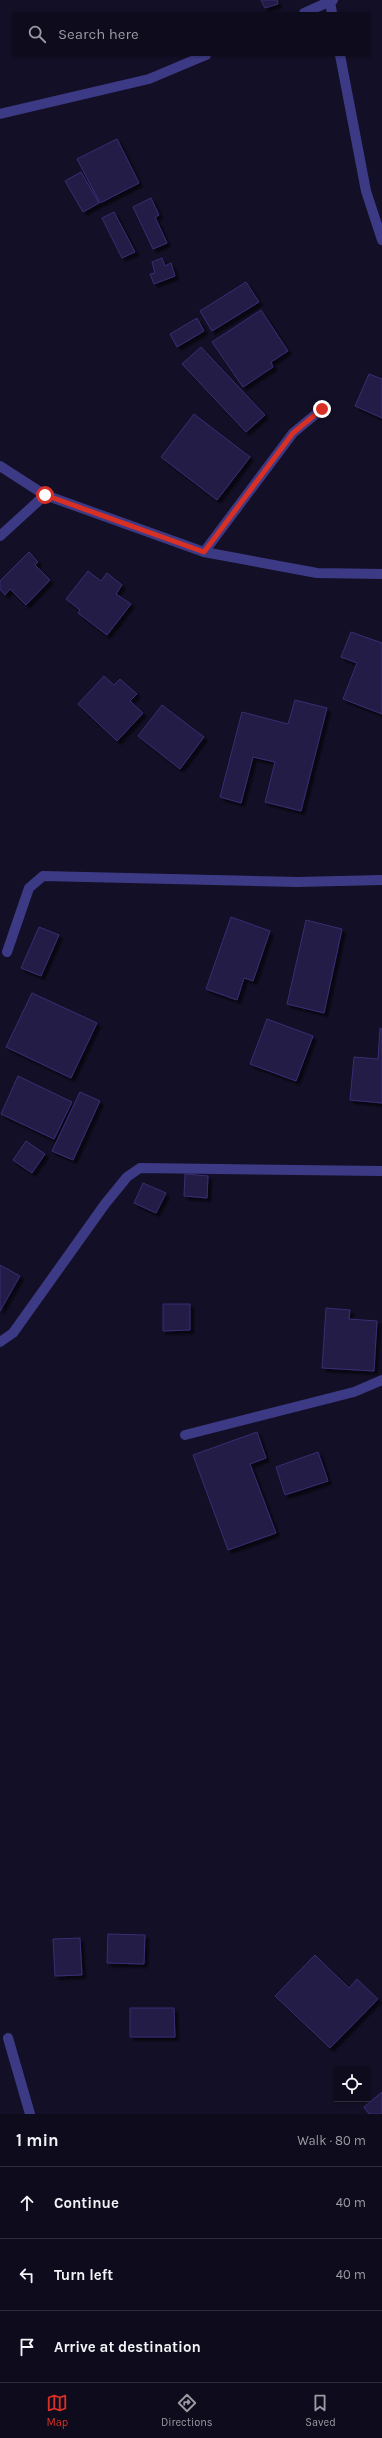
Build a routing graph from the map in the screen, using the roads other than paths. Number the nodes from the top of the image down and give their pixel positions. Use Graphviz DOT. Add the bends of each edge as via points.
graph roads {
  1 [pos="332,1"];
  2 [pos="306,12"];
  3 [pos="332,12"];
  4 [pos="204,56"];
  5 [pos="340,56"];
  6 [pos="0,114"];
  7 [pos="382,240"];
  8 [pos="322,409"];
  9 [pos="0,466"];
  10 [pos="45,495"];
  11 [pos="0,536"];
  12 [pos="204,552"];
  13 [pos="382,574"];
  14 [pos="382,880"];
  15 [pos="7,952"];
  16 [pos="382,1171"];
  17 [pos="0,1342"];
  18 [pos="382,1380"];
  19 [pos="185,1435"];
  20 [pos="8,2038"];
  21 [pos="30,2114"];
  1 -- 2 [label="street"];
  1 -- 3 [label="street"];
  4 -- 6 [label="street" via="149,80"];
  5 -- 7 [label="street" via="366,191"];
  8 -- 12 [label="street" via="293,433"];
  9 -- 10 [label="street"];
  10 -- 11 [label="street"];
  10 -- 12 [label="street"];
  12 -- 13 [label="street" via="317,573"];
  14 -- 15 [label="street" via="297,882 43,876 29,888"];
  16 -- 17 [label="street" via="140,1168 127,1177 105,1204 13,1334"];
  18 -- 19 [label="street" via="354,1392"];
  20 -- 21 [label="street"];
}
